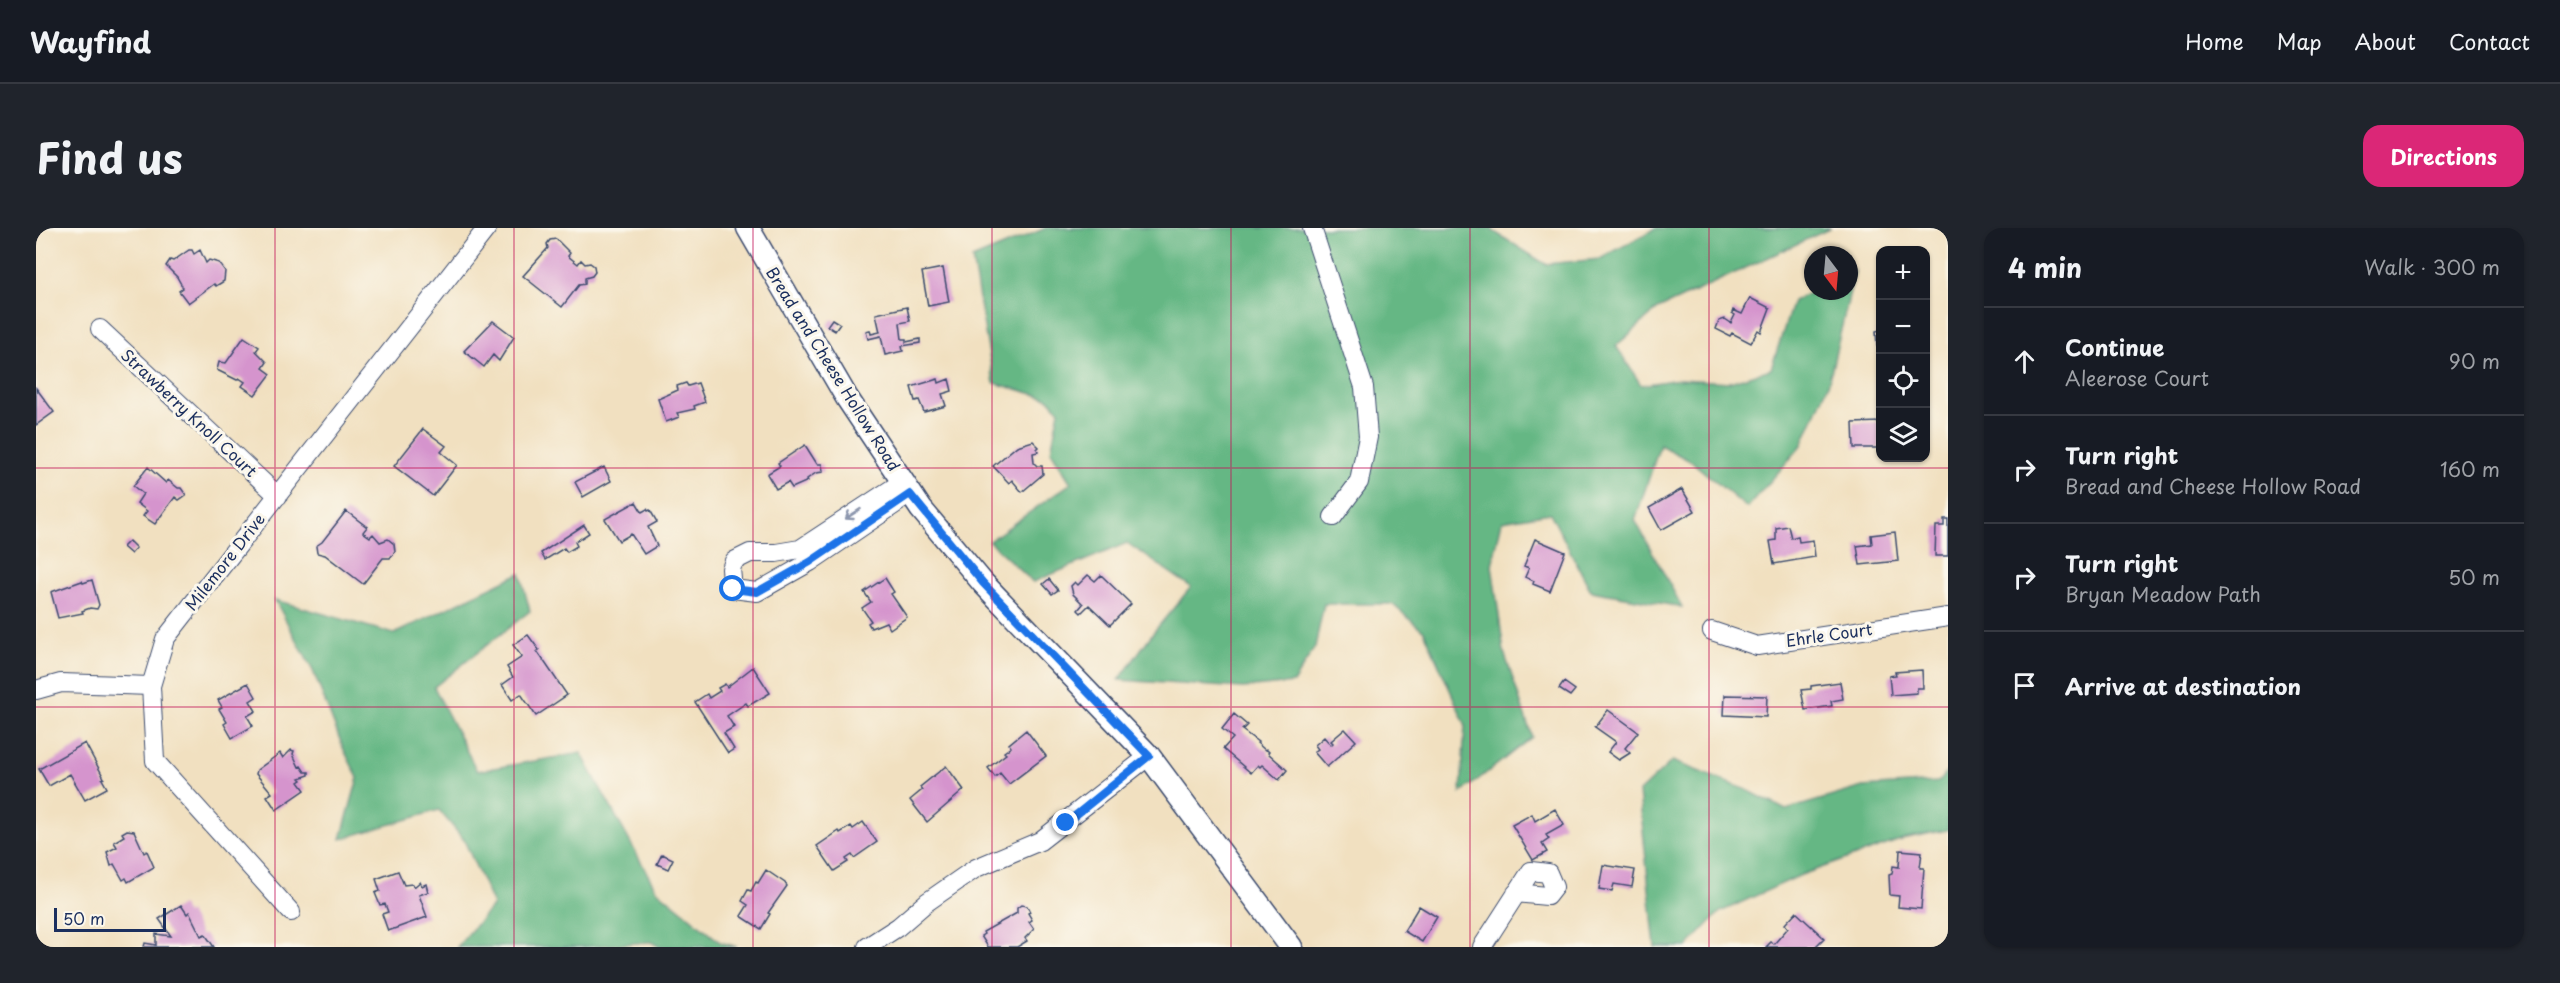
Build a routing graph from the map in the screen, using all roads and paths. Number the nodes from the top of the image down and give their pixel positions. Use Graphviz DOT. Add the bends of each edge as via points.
graph roads {
  1 [pos="487,228"];
  2 [pos="748,228"];
  3 [pos="1312,228"];
  4 [pos="100,329"];
  5 [pos="906,488"];
  6 [pos="278,496"];
  7 [pos="1333,517"];
  8 [pos="1948,617"];
  9 [pos="1712,631"];
  10 [pos="150,686"];
  11 [pos="36,690"];
  12 [pos="1149,756"];
  13 [pos="1516,893"];
  14 [pos="291,912"];
  15 [pos="867,947"];
  16 [pos="1291,947"];
  17 [pos="1482,947"];
  1 -- 6 [label="street, Milemore Drive"];
  2 -- 5 [label="main road, Bread and Cheese Hollow Road"];
  3 -- 7 [label="street" via="1364,387 1368,437 1359,482"];
  4 -- 6 [label="street, Strawberry Knoll Court"];
  5 -- 5 [label="street, one-way" via="800,549 750,553 734,561 733,589 757,592 810,562"];
  5 -- 12 [label="main road, Bread and Cheese Hollow Road" via="983,583"];
  6 -- 10 [label="street, Milemore Drive" via="165,639"];
  8 -- 9 [label="street, Ehrle Court" via="1757,646"];
  10 -- 11 [label="street" via="61,683"];
  10 -- 14 [label="street, Milemore Drive" via="155,761"];
  12 -- 15 [label="street" via="1040,841 976,868"];
  12 -- 16 [label="main road, Bread and Cheese Hollow Road"];
  13 -- 17 [label="street"];
}
